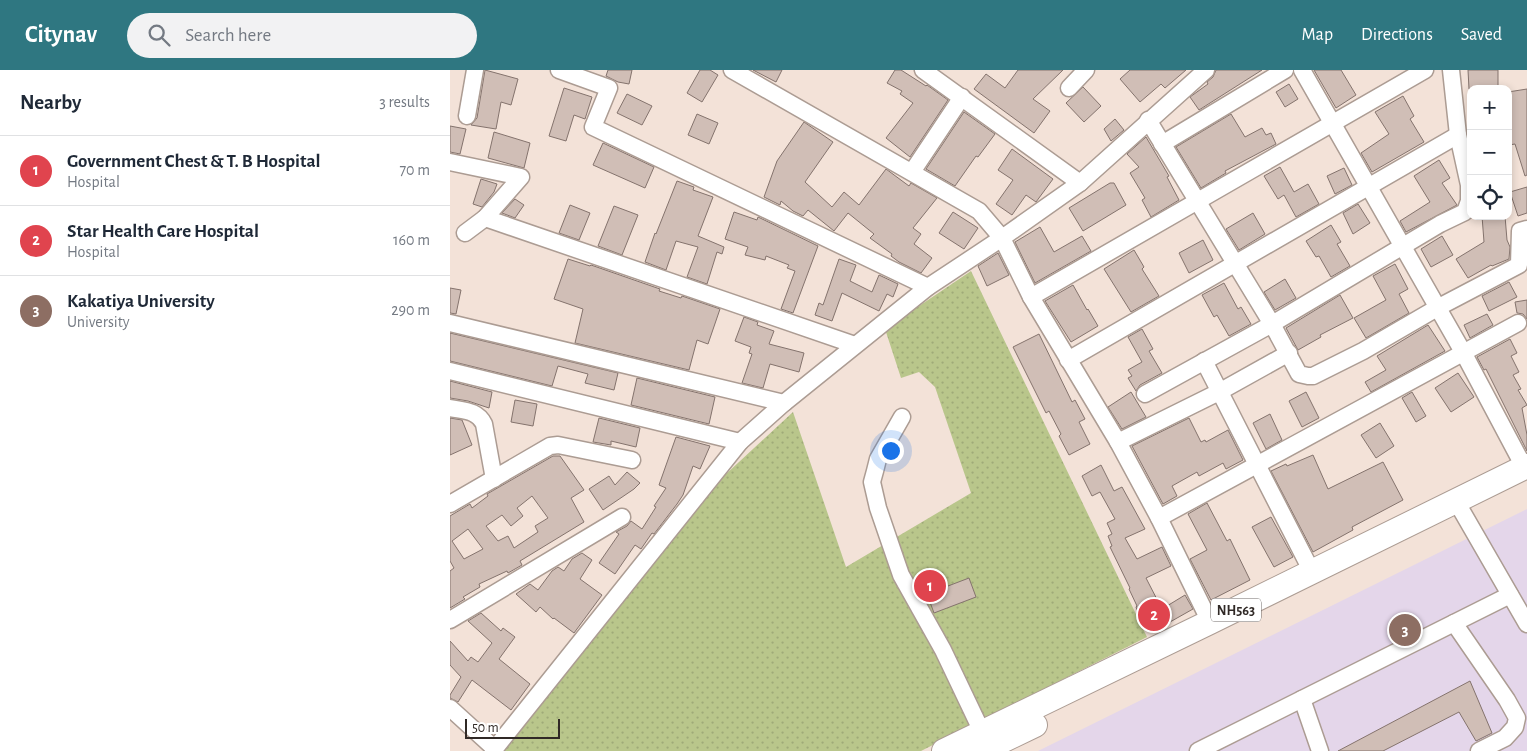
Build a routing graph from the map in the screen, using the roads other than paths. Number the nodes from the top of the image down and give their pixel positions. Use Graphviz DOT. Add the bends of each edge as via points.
graph roads {
  1 [pos="475,70"];
  2 [pos="559,70"];
  3 [pos="732,70"];
  4 [pos="923,70"];
  5 [pos="1086,70"];
  6 [pos="1206,70"];
  7 [pos="1285,70"];
  8 [pos="1302,70"];
  9 [pos="1425,70"];
  10 [pos="1451,70"];
  11 [pos="1069,88"];
  12 [pos="962,97"];
  13 [pos="467,116"];
  14 [pos="1148,120"];
  15 [pos="1332,125"];
  16 [pos="1458,135"];
  17 [pos="1162,144"];
  18 [pos="450,162"];
  19 [pos="912,172"];
  20 [pos="1080,183"];
  21 [pos="1368,187"];
  22 [pos="1198,201"];
  23 [pos="485,218"];
  24 [pos="1527,229"];
  25 [pos="465,233"];
  26 [pos="1002,238"];
  27 [pos="1402,246"];
  28 [pos="1236,264"];
  29 [pos="928,287"];
  30 [pos="1031,297"];
  31 [pos="1437,308"];
  32 [pos="450,323"];
  33 [pos="1518,323"];
  34 [pos="1272,324"];
  35 [pos="854,345"];
  36 [pos="1463,352"];
  37 [pos="1289,353"];
  38 [pos="1068,360"];
  39 [pos="1204,361"];
  40 [pos="450,371"];
  41 [pos="1219,392"];
  42 [pos="1144,394"];
  43 [pos="784,403"];
  44 [pos="450,408"];
  45 [pos="902,417"];
  46 [pos="740,442"];
  47 [pos="1118,442"];
  48 [pos="632,460"];
  49 [pos="1256,465"];
  50 [pos="1526,471"];
  51 [pos="494,479"];
  52 [pos="450,504"];
  53 [pos="1459,507"];
  54 [pos="622,517"];
  55 [pos="1160,518"];
  56 [pos="1312,572"];
  57 [pos="1510,595"];
  58 [pos="450,620"];
  59 [pos="1210,622"];
  60 [pos="1454,623"];
  61 [pos="1527,624"];
  62 [pos="1302,699"];
  63 [pos="450,708"];
  64 [pos="982,741"];
  65 [pos="494,750"];
  66 [pos="944,751"];
  67 [pos="1198,751"];
  68 [pos="1320,751"];
  69 [pos="1480,751"];
  1 -- 13 [label="street"];
  2 -- 29 [label="street" via="608,88 593,128"];
  3 -- 19 [label="street"];
  4 -- 12 [label="street"];
  5 -- 11 [label="street"];
  6 -- 14 [label="street"];
  7 -- 17 [label="street"];
  8 -- 15 [label="street"];
  9 -- 15 [label="street"];
  10 -- 16 [label="street"];
  12 -- 19 [label="street"];
  12 -- 20 [label="street"];
  14 -- 17 [label="street"];
  14 -- 20 [label="street"];
  15 -- 21 [label="street"];
  15 -- 22 [label="street"];
  16 -- 21 [label="street"];
  16 -- 27 [label="street" via="1469,185 1465,212"];
  17 -- 22 [label="street"];
  18 -- 23 [label="street" via="521,177"];
  19 -- 26 [label="street" via="979,211"];
  20 -- 26 [label="street"];
  21 -- 27 [label="street"];
  21 -- 28 [label="street"];
  22 -- 28 [label="street"];
  22 -- 30 [label="street"];
  23 -- 25 [label="street"];
  23 -- 35 [label="street"];
  24 -- 31 [label="street" via="1520,231 1520,265"];
  26 -- 29 [label="street"];
  26 -- 30 [label="street"];
  27 -- 31 [label="street"];
  27 -- 34 [label="street"];
  28 -- 34 [label="street"];
  28 -- 38 [label="street"];
  29 -- 35 [label="street"];
  30 -- 38 [label="street"];
  31 -- 36 [label="street"];
  31 -- 37 [label="street" via="1313,376 1300,374"];
  32 -- 43 [label="street"];
  33 -- 36 [label="street"];
  34 -- 37 [label="street"];
  34 -- 39 [label="street"];
  35 -- 43 [label="street"];
  36 -- 49 [label="street"];
  36 -- 50 [label="street"];
  37 -- 41 [label="street"];
  38 -- 47 [label="street"];
  39 -- 41 [label="street"];
  39 -- 42 [label="street"];
  40 -- 46 [label="street"];
  41 -- 47 [label="street"];
  41 -- 49 [label="street"];
  43 -- 46 [label="street"];
  44 -- 51 [label="street" via="474,413 481,418"];
  45 -- 64 [label="street" via="875,470 872,482 878,508 901,575 943,650"];
  46 -- 65 [label="street"];
  47 -- 55 [label="street"];
  48 -- 51 [label="street" via="550,446"];
  49 -- 55 [label="street"];
  49 -- 56 [label="street"];
  50 -- 53 [label="highway, NH563"];
  51 -- 52 [label="street"];
  53 -- 56 [label="highway, NH563"];
  53 -- 57 [label="street"];
  53 -- 64 [label="highway, NH563"];
  54 -- 58 [label="street"];
  55 -- 59 [label="street"];
  56 -- 59 [label="highway, NH563"];
  57 -- 60 [label="street"];
  57 -- 61 [label="street"];
  59 -- 64 [label="highway, NH563"];
  60 -- 62 [label="street"];
  60 -- 69 [label="street" via="1517,718 1515,727 1505,738"];
  62 -- 67 [label="street"];
  62 -- 68 [label="street"];
  63 -- 65 [label="street"];
  64 -- 66 [label="highway, NH563"];
}
